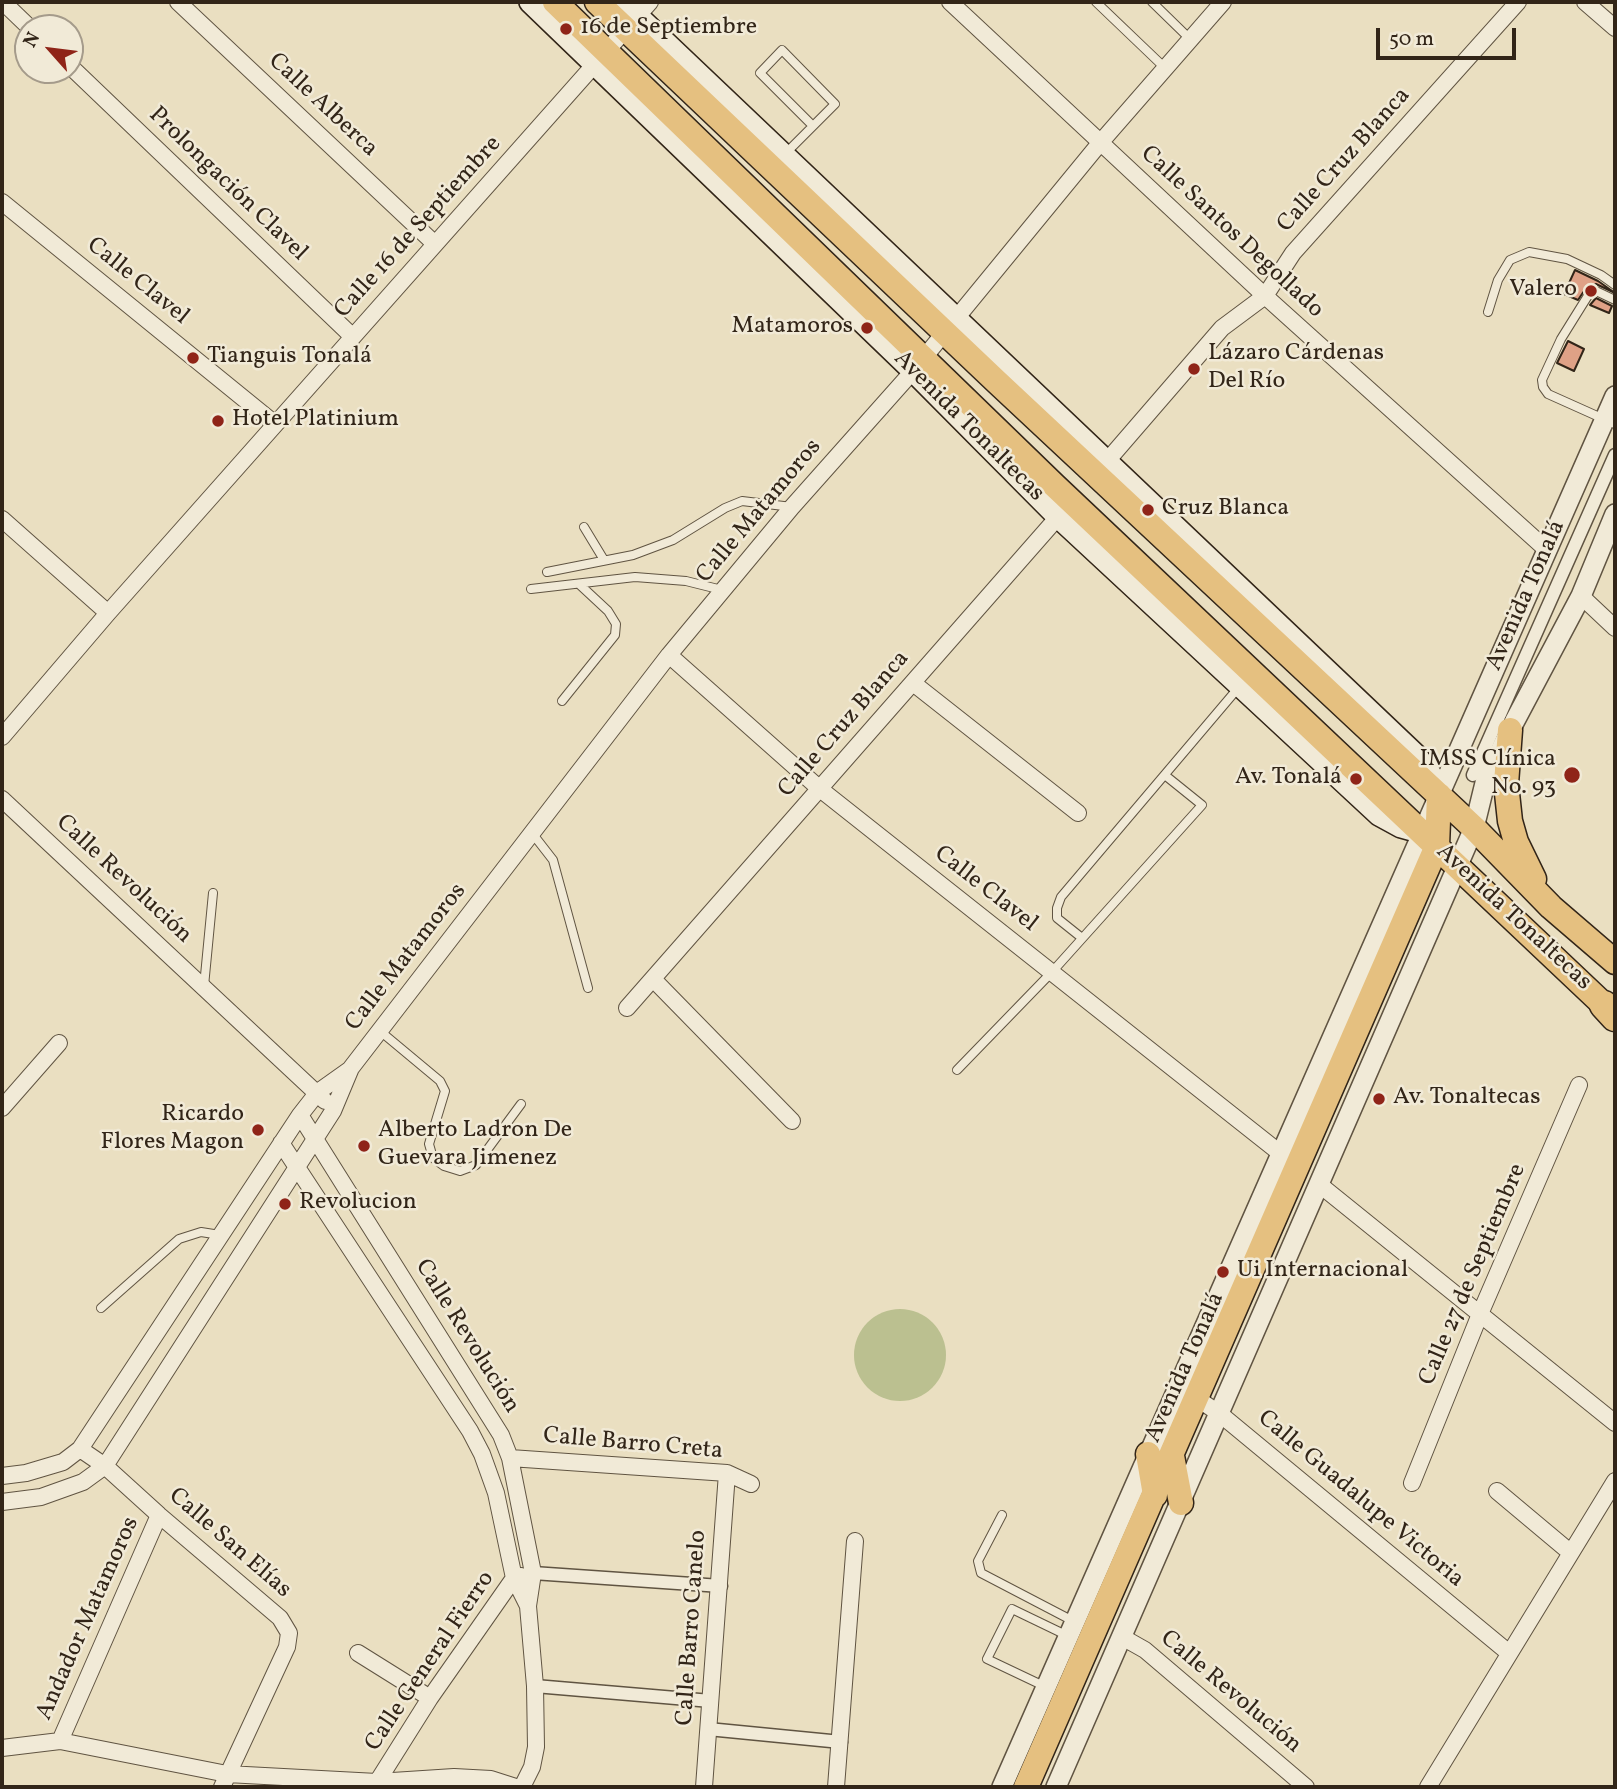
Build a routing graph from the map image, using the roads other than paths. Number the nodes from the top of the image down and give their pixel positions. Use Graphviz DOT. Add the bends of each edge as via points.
graph roads {
  1 [pos="178,2"];
  2 [pos="530,2"];
  3 [pos="555,2"];
  4 [pos="597,2"];
  5 [pos="950,2"];
  6 [pos="1096,2"];
  7 [pos="1152,2"];
  8 [pos="1223,2"];
  9 [pos="1518,2"];
  10 [pos="1585,2"];
  11 [pos="634,12"];
  12 [pos="1615,28"];
  13 [pos="1190,39"];
  14 [pos="601,58"];
  15 [pos="1165,68"];
  16 [pos="84,79"];
  17 [pos="813,126"];
  18 [pos="1100,143"];
  19 [pos="784,155"];
  20 [pos="2,202"];
  21 [pos="435,244"];
  22 [pos="1615,285"];
  23 [pos="1265,296"];
  24 [pos="1615,300"];
  25 [pos="1488,312"];
  26 [pos="950,325"];
  27 [pos="353,337"];
  28 [pos="918,365"];
  29 [pos="1615,396"];
  30 [pos="1610,422"];
  31 [pos="275,424"];
  32 [pos="1615,455"];
  33 [pos="1101,467"];
  34 [pos="792,507"];
  35 [pos="1065,509"];
  36 [pos="1615,514"];
  37 [pos="2,519"];
  38 [pos="583,527"];
  39 [pos="1547,550"];
  40 [pos="604,559"];
  41 [pos="547,572"];
  42 [pos="579,583"];
  43 [pos="531,589"];
  44 [pos="723,590"];
  45 [pos="1581,596"];
  46 [pos="108,613"];
  47 [pos="1615,628"];
  48 [pos="669,655"];
  49 [pos="913,683"];
  50 [pos="1240,686"];
  51 [pos="562,701"];
  52 [pos="1510,730"];
  53 [pos="2,737"];
  54 [pos="1473,775"];
  55 [pos="1166,776"];
  56 [pos="820,789"];
  57 [pos="1439,795"];
  58 [pos="2,799"];
  59 [pos="1078,813"];
  60 [pos="1474,828"];
  61 [pos="532,833"];
  62 [pos="1429,839"];
  63 [pos="1458,865"];
  64 [pos="213,892"];
  65 [pos="1551,907"];
  66 [pos="1082,938"];
  67 [pos="1615,962"];
  68 [pos="1052,972"];
  69 [pos="653,979"];
  70 [pos="204,986"];
  71 [pos="588,988"];
  72 [pos="627,1008"];
  73 [pos="1612,1012"];
  74 [pos="380,1031"];
  75 [pos="59,1043"];
  76 [pos="351,1068"];
  77 [pos="957,1070"];
  78 [pos="1579,1085"];
  79 [pos="318,1093"];
  80 [pos="521,1104"];
  81 [pos="2,1108"];
  82 [pos="333,1111"];
  83 [pos="300,1115"];
  84 [pos="792,1121"];
  85 [pos="315,1140"];
  86 [pos="281,1143"];
  87 [pos="1280,1153"];
  88 [pos="298,1166"];
  89 [pos="1320,1185"];
  90 [pos="222,1236"];
  91 [pos="101,1308"];
  92 [pos="1480,1314"];
  93 [pos="1188,1392"];
  94 [pos="1220,1414"];
  95 [pos="1615,1423"];
  96 [pos="80,1449"];
  97 [pos="1160,1455"];
  98 [pos="510,1458"];
  99 [pos="105,1466"];
  100 [pos="727,1473"];
  101 [pos="2,1476"];
  102 [pos="1615,1481"];
  103 [pos="1412,1483"];
  104 [pos="751,1484"];
  105 [pos="1497,1492"];
  106 [pos="2,1502"];
  107 [pos="1181,1503"];
  108 [pos="159,1515"];
  109 [pos="1002,1515"];
  110 [pos="855,1541"];
  111 [pos="1571,1553"];
  112 [pos="533,1573"];
  113 [pos="514,1578"];
  114 [pos="721,1586"];
  115 [pos="528,1606"];
  116 [pos="1071,1629"];
  117 [pos="1122,1637"];
  118 [pos="358,1653"];
  119 [pos="1509,1653"];
  120 [pos="535,1686"];
  121 [pos="1046,1687"];
  122 [pos="430,1698"];
  123 [pos="711,1701"];
  124 [pos="708,1729"];
  125 [pos="60,1741"];
  126 [pos="841,1742"];
  127 [pos="2,1748"];
  128 [pos="224,1781"];
  129 [pos="376,1785"];
  130 [pos="516,1787"];
  131 [pos="522,1787"];
  132 [pos="704,1787"];
  133 [pos="836,1787"];
  134 [pos="1002,1787"];
  135 [pos="1026,1787"];
  136 [pos="1056,1787"];
  137 [pos="1306,1787"];
  138 [pos="1428,1787"];
  1 -- 21 [label="street, Calle Alberca"];
  2 -- 14 [label="main road, Avenida Tonaltecas"];
  3 -- 14 [label="main road, Avenida Tonaltecas"];
  4 -- 11 [label="main road, Avenida Tonaltecas"];
  5 -- 18 [label="street, Calle Santos Degollado"];
  6 -- 15 [label="lane"];
  7 -- 13 [label="lane"];
  8 -- 13 [label="street, Calle Matamoros"];
  9 -- 23 [label="street, Calle Cruz Blanca" via="1293,253"];
  10 -- 12 [label="street"];
  11 -- 14 [label="street, Calle 16 de Septiembre"];
  11 -- 19 [label="main road, Avenida Tonaltecas"];
  11 -- 26 [label="main road, Avenida Tonaltecas"];
  13 -- 15 [label="street, Calle Matamoros"];
  14 -- 21 [label="street, Calle 16 de Septiembre"];
  14 -- 28 [label="main road, Avenida Tonaltecas"];
  15 -- 18 [label="street, Calle Matamoros"];
  16 -- 27 [label="street, Prolongación Clavel"];
  17 -- 17 [label="lane" via="835,104 782,50 760,73"];
  17 -- 19 [label="lane"];
  18 -- 23 [label="street, Calle Santos Degollado"];
  18 -- 26 [label="street, Calle Matamoros"];
  19 -- 26 [label="main road, Avenida Tonaltecas"];
  20 -- 31 [label="street, Calle Clavel"];
  21 -- 27 [label="street, Calle 16 de Septiembre"];
  22 -- 25 [label="lane" via="1567,260 1529,253 1510,260"];
  23 -- 33 [label="street, Calle Cruz Blanca" via="1222,328"];
  23 -- 39 [label="street, Calle Santos Degollado"];
  24 -- 30 [label="lane" via="1596,291 1589,294 1542,380 1548,394"];
  26 -- 28 [label="street, Calle Matamoros"];
  26 -- 33 [label="main road, Avenida Tonaltecas"];
  27 -- 31 [label="street, Calle 16 de Septiembre"];
  28 -- 34 [label="street, Calle Matamoros"];
  28 -- 35 [label="main road, Avenida Tonaltecas"];
  29 -- 30 [label="street, Avenida Tonalá"];
  30 -- 39 [label="street, Avenida Tonalá"];
  31 -- 46 [label="street, Calle 16 de Septiembre"];
  32 -- 54 [label="street"];
  33 -- 57 [label="main road, Avenida Tonaltecas"];
  34 -- 40 [label="lane" via="742,501 673,540 634,555"];
  34 -- 44 [label="street, Calle Matamoros"];
  35 -- 49 [label="street, Calle Cruz Blanca"];
  35 -- 50 [label="main road, Avenida Tonaltecas"];
  35 -- 62 [label="main road, Avenida Tonaltecas"];
  36 -- 45 [label="street, Avenida Tonalá"];
  37 -- 46 [label="street"];
  38 -- 40 [label="lane"];
  39 -- 57 [label="street, Avenida Tonalá"];
  40 -- 41 [label="lane"];
  42 -- 43 [label="lane"];
  42 -- 44 [label="lane" via="663,578"];
  42 -- 51 [label="lane" via="608,611 616,624 615,635"];
  44 -- 48 [label="street, Calle Matamoros"];
  45 -- 47 [label="street"];
  45 -- 52 [label="street, Avenida Tonalá"];
  46 -- 53 [label="street, Calle 16 de Septiembre"];
  48 -- 56 [label="street, Calle Clavel"];
  48 -- 61 [label="street, Calle Matamoros"];
  49 -- 56 [label="street, Calle Cruz Blanca"];
  49 -- 59 [label="street"];
  50 -- 55 [label="lane"];
  50 -- 62 [label="main road, Avenida Tonaltecas" via="1379,815"];
  52 -- 60 [label="street, Avenida Tonalá" via="1486,783"];
  52 -- 65 [label="main road" via="1506,784 1510,821 1525,863"];
  55 -- 66 [label="lane" via="1061,897 1057,918"];
  55 -- 66 [label="lane" via="1202,805"];
  56 -- 68 [label="street, Calle Clavel"];
  56 -- 69 [label="street, Calle Cruz Blanca"];
  57 -- 60 [label="main road, Avenida Tonaltecas"];
  57 -- 62 [label="main road, Avenida Tonalá"];
  58 -- 70 [label="street, Calle Revolución"];
  60 -- 62 [label="main road"];
  60 -- 63 [label="street, Avenida Tonalá"];
  60 -- 65 [label="main road, Avenida Tonaltecas"];
  61 -- 71 [label="lane" via="553,860"];
  61 -- 74 [label="street, Calle Matamoros"];
  62 -- 63 [label="main road, Avenida Tonaltecas"];
  62 -- 87 [label="street, Avenida Tonalá"];
  62 -- 93 [label="main road, Avenida Tonalá"];
  63 -- 73 [label="main road, Avenida Tonaltecas"];
  63 -- 89 [label="street, Avenida Tonalá"];
  64 -- 70 [label="lane"];
  65 -- 67 [label="main road, Avenida Tonaltecas"];
  66 -- 68 [label="lane"];
  68 -- 77 [label="lane"];
  68 -- 87 [label="street, Calle Clavel"];
  69 -- 72 [label="street, Calle Cruz Blanca"];
  69 -- 84 [label="street"];
  70 -- 79 [label="street, Calle Revolución"];
  74 -- 76 [label="street, Calle Matamoros"];
  74 -- 80 [label="lane" via="440,1081 445,1091 429,1144 433,1158 444,1166 460,1171 476,1166"];
  75 -- 81 [label="street"];
  76 -- 79 [label="street, Calle Matamoros"];
  76 -- 82 [label="street, Calle Matamoros"];
  78 -- 92 [label="street, Calle 27 de Septiembre"];
  79 -- 82 [label="street, Calle Revolución"];
  79 -- 83 [label="street, Calle Matamoros"];
  82 -- 85 [label="street, Calle Matamoros"];
  83 -- 85 [label="street, Calle Revolución"];
  83 -- 86 [label="street, Calle Matamoros"];
  85 -- 88 [label="street, Calle Matamoros"];
  85 -- 98 [label="street, Calle Revolución" via="501,1435"];
  86 -- 88 [label="street, Calle Revolución"];
  86 -- 90 [label="street, Calle Matamoros"];
  87 -- 93 [label="street, Avenida Tonalá"];
  88 -- 99 [label="street, Calle Matamoros"];
  88 -- 113 [label="street, Calle Revolución" via="470,1431 496,1493"];
  89 -- 92 [label="street"];
  89 -- 94 [label="street, Avenida Tonalá"];
  90 -- 91 [label="lane" via="201,1232 179,1239"];
  90 -- 96 [label="street, Calle Matamoros"];
  92 -- 95 [label="street"];
  92 -- 103 [label="street, Calle 27 de Septiembre"];
  93 -- 94 [label="street, Calle Guadalupe Victoria"];
  93 -- 97 [label="main road, Avenida Tonalá"];
  94 -- 107 [label="street, Avenida Tonalá"];
  94 -- 119 [label="street, Calle Guadalupe Victoria"];
  96 -- 99 [label="street, Calle San Elías"];
  96 -- 101 [label="street, Calle Matamoros" via="63,1462"];
  97 -- 107 [label="main road"];
  97 -- 116 [label="street, Avenida Tonalá"];
  97 -- 135 [label="main road, Avenida Tonalá" via="1155,1495"];
  98 -- 100 [label="street, Calle Barro Creta"];
  98 -- 112 [label="street, Calle Revolución"];
  99 -- 106 [label="street, Calle Matamoros" via="83,1482 41,1497"];
  99 -- 108 [label="street, Calle San Elías"];
  100 -- 104 [label="street, Calle Barro Creta"];
  100 -- 114 [label="street, Calle Barro Canelo"];
  102 -- 111 [label="street"];
  105 -- 111 [label="street"];
  107 -- 117 [label="street, Avenida Tonalá"];
  108 -- 125 [label="street, Andador Matamoros"];
  108 -- 128 [label="street, Calle San Elías" via="280,1618 289,1633 287,1647"];
  109 -- 116 [label="lane" via="977,1568"];
  110 -- 126 [label="street"];
  111 -- 119 [label="street"];
  112 -- 113 [label="street, Calle General Fierro"];
  112 -- 114 [label="street"];
  112 -- 115 [label="street, Calle Revolución"];
  113 -- 115 [label="street, Calle Revolución"];
  113 -- 122 [label="street, Calle General Fierro"];
  114 -- 123 [label="street, Calle Barro Canelo"];
  115 -- 120 [label="street, Calle Revolución"];
  116 -- 121 [label="street, Avenida Tonalá"];
  116 -- 121 [label="lane" via="1012,1609 988,1659"];
  117 -- 136 [label="street, Avenida Tonalá"];
  117 -- 137 [label="street, Calle Revolución" via="1145,1650"];
  118 -- 122 [label="street"];
  119 -- 138 [label="street"];
  120 -- 123 [label="street"];
  120 -- 131 [label="street, Calle Revolución" via="536,1747"];
  121 -- 134 [label="street, Avenida Tonalá"];
  122 -- 129 [label="street, Calle General Fierro"];
  123 -- 124 [label="street, Calle Barro Canelo"];
  124 -- 126 [label="street"];
  124 -- 132 [label="street, Calle Barro Canelo"];
  125 -- 127 [label="street"];
  125 -- 128 [label="street"];
  126 -- 133 [label="street"];
  128 -- 129 [label="street"];
  129 -- 130 [label="street" via="454,1777 491,1779"];
}
